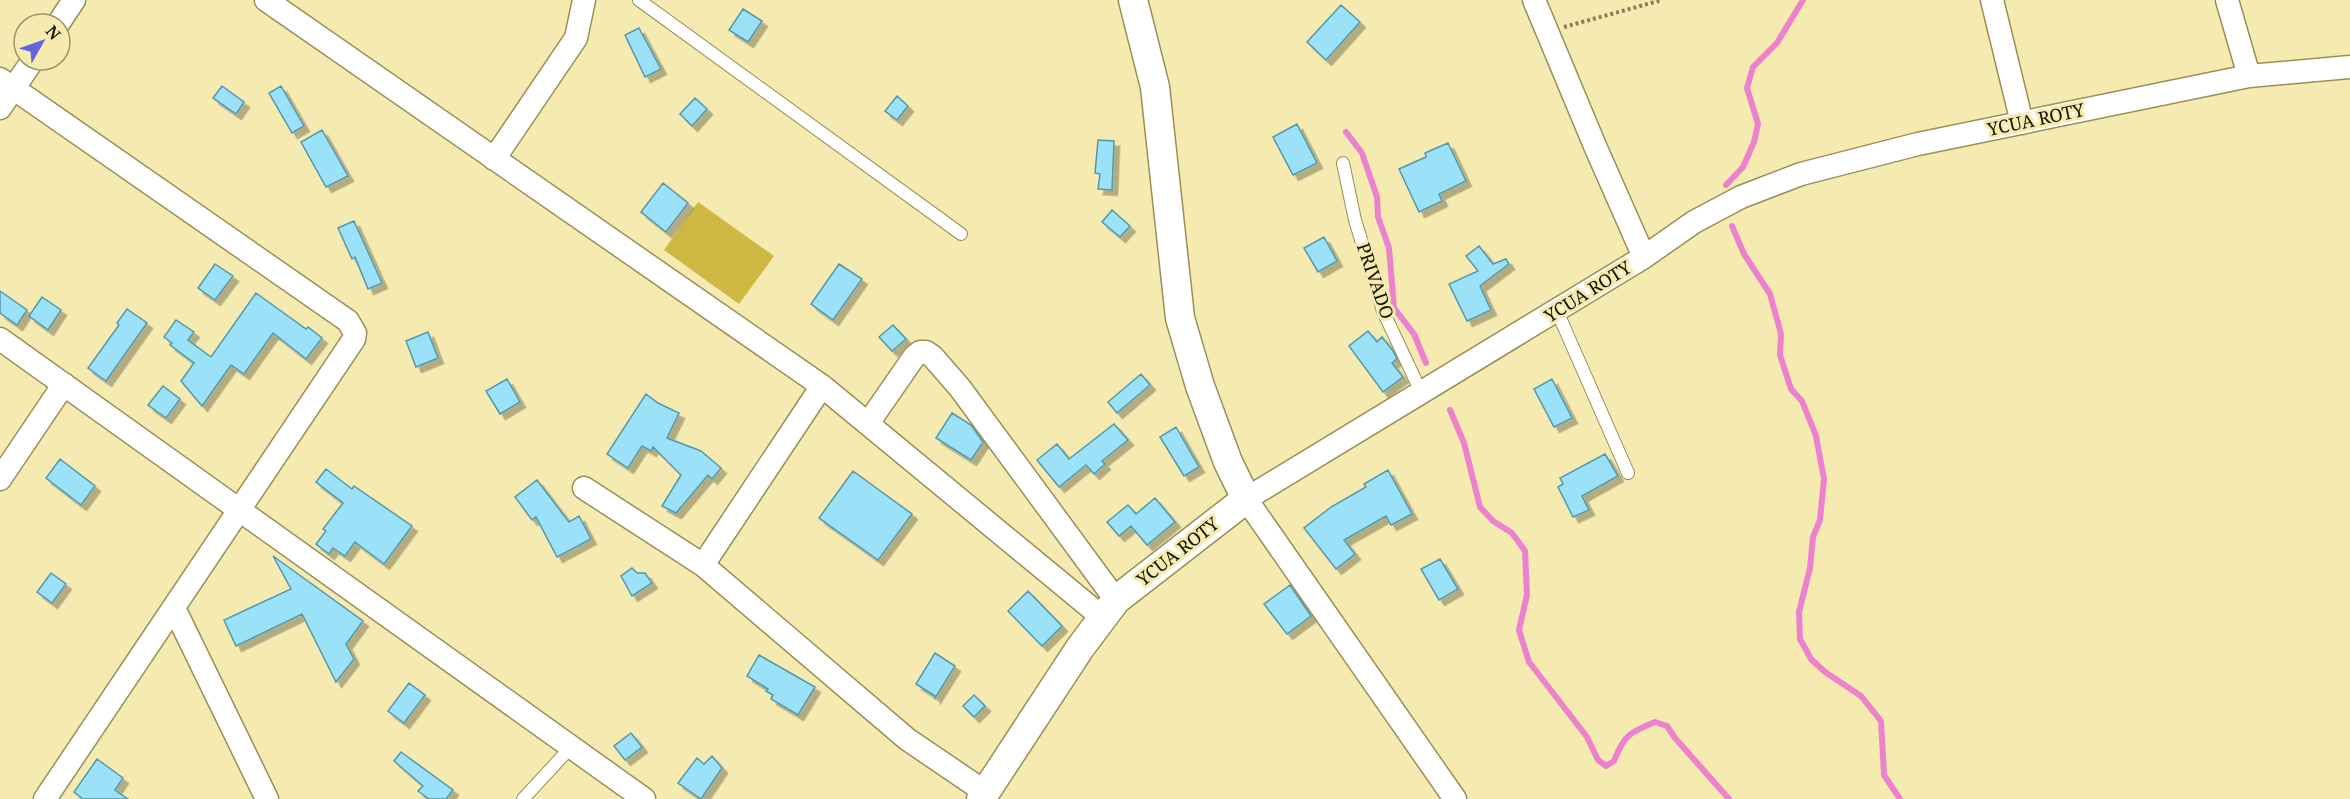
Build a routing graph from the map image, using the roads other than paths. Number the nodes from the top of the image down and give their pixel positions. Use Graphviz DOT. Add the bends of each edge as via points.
graph roads {
  1 [pos="266,0"];
  2 [pos="584,0"];
  3 [pos="639,0"];
  4 [pos="1133,0"];
  5 [pos="1534,0"];
  6 [pos="1992,0"];
  7 [pos="2227,0"];
  8 [pos="2350,67"];
  9 [pos="20,72"];
  10 [pos="2248,76"];
  11 [pos="7,84"];
  12 [pos="0,108"];
  13 [pos="2022,123"];
  14 [pos="494,159"];
  15 [pos="1343,163"];
  16 [pos="961,234"];
  17 [pos="1644,257"];
  18 [pos="1557,311"];
  19 [pos="0,339"];
  20 [pos="64,384"];
  21 [pos="822,386"];
  22 [pos="1422,394"];
  23 [pos="869,422"];
  24 [pos="1628,473"];
  25 [pos="0,479"];
  26 [pos="584,488"];
  27 [pos="1246,500"];
  28 [pos="240,509"];
  29 [pos="703,565"];
  30 [pos="174,608"];
  31 [pos="1109,609"];
  32 [pos="571,747"];
  33 [pos="983,795"];
  34 [pos="45,799"];
  35 [pos="267,799"];
  36 [pos="523,799"];
  37 [pos="644,799"];
  38 [pos="1455,799"];
  1 -- 14 [label="street"];
  2 -- 14 [label="street" via="576,38"];
  3 -- 16 [label="lane"];
  4 -- 27 [label="street" via="1155,87 1180,318 1203,397"];
  5 -- 17 [label="street"];
  6 -- 13 [label="street"];
  7 -- 10 [label="street"];
  8 -- 10 [label="street, YCUA ROTY"];
  9 -- 11 [label="street"];
  10 -- 13 [label="street, YCUA ROTY"];
  11 -- 12 [label="street"];
  11 -- 28 [label="street" via="352,327 354,339"];
  13 -- 17 [label="street, YCUA ROTY" via="1801,174 1741,197 1694,222"];
  14 -- 21 [label="street"];
  15 -- 22 [label="lane, PRIVADO" via="1355,220 1383,311"];
  17 -- 18 [label="street, YCUA ROTY"];
  18 -- 22 [label="street, YCUA ROTY"];
  18 -- 24 [label="lane"];
  19 -- 20 [label="street"];
  20 -- 25 [label="street"];
  20 -- 28 [label="street"];
  21 -- 23 [label="street"];
  21 -- 29 [label="street"];
  22 -- 27 [label="street, YCUA ROTY"];
  23 -- 31 [label="street"];
  23 -- 31 [label="street" via="914,357 926,352 933,357 960,388"];
  26 -- 29 [label="street"];
  27 -- 31 [label="street, YCUA ROTY"];
  27 -- 38 [label="street"];
  28 -- 30 [label="street"];
  28 -- 32 [label="street"];
  29 -- 33 [label="street" via="907,739"];
  30 -- 34 [label="street"];
  30 -- 35 [label="street"];
  31 -- 33 [label="street, YCUA ROTY"];
  32 -- 36 [label="lane"];
  32 -- 37 [label="street"];
}
